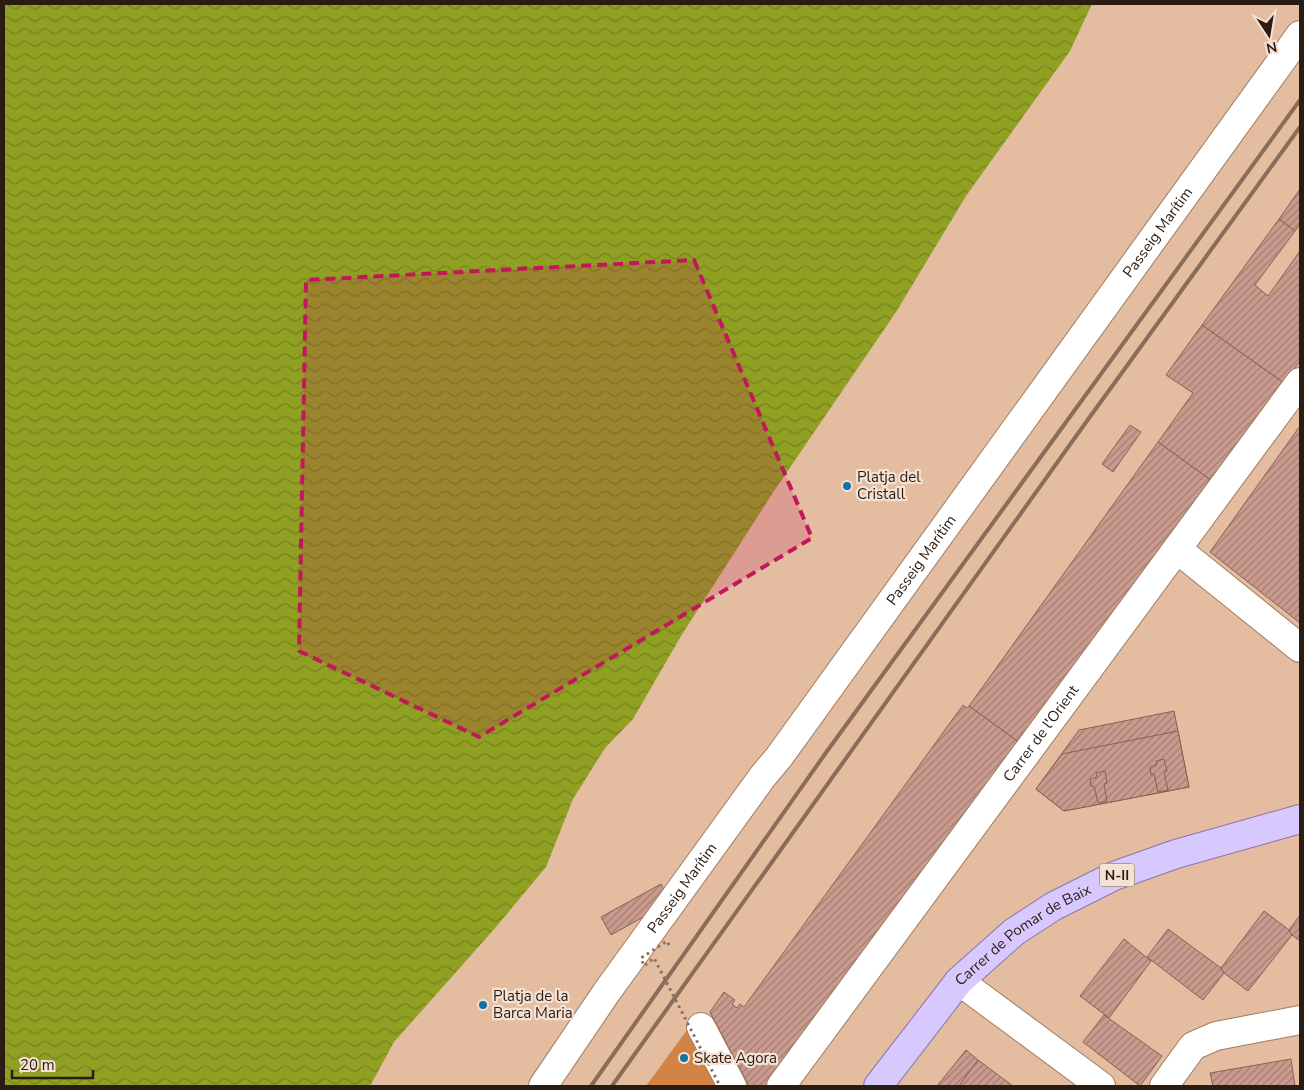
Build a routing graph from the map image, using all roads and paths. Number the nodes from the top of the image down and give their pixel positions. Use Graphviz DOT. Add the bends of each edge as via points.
graph roads {
  1 [pos="1300,34"];
  2 [pos="1300,382"];
  3 [pos="1178,549"];
  4 [pos="1300,648"];
  5 [pos="1300,820"];
  6 [pos="669,945"];
  7 [pos="959,981"];
  8 [pos="1300,1020"];
  9 [pos="701,1026"];
  10 [pos="543,1086"];
  11 [pos="720,1086"];
  12 [pos="732,1086"];
  13 [pos="781,1086"];
  14 [pos="878,1086"];
  15 [pos="1102,1086"];
  16 [pos="1164,1086"];
  1 -- 10 [label="street, Passeig Marítim" via="606,993"];
  2 -- 3 [label="street, Carrer de l'Orient"];
  3 -- 4 [label="street"];
  3 -- 13 [label="street, Carrer de l'Orient"];
  5 -- 7 [label="main road, Carrer de Pomar de Baix / N-II" via="1176,854 1114,876 1054,906 1014,932"];
  6 -- 11 [label="path, bridge" via="667,940 641,958 644,966 654,958"];
  7 -- 14 [label="main road, Carrer de Pomar de Baix / N-II"];
  7 -- 15 [label="street"];
  8 -- 16 [label="street" via="1216,1036 1193,1046"];
  9 -- 12 [label="street"];
}
